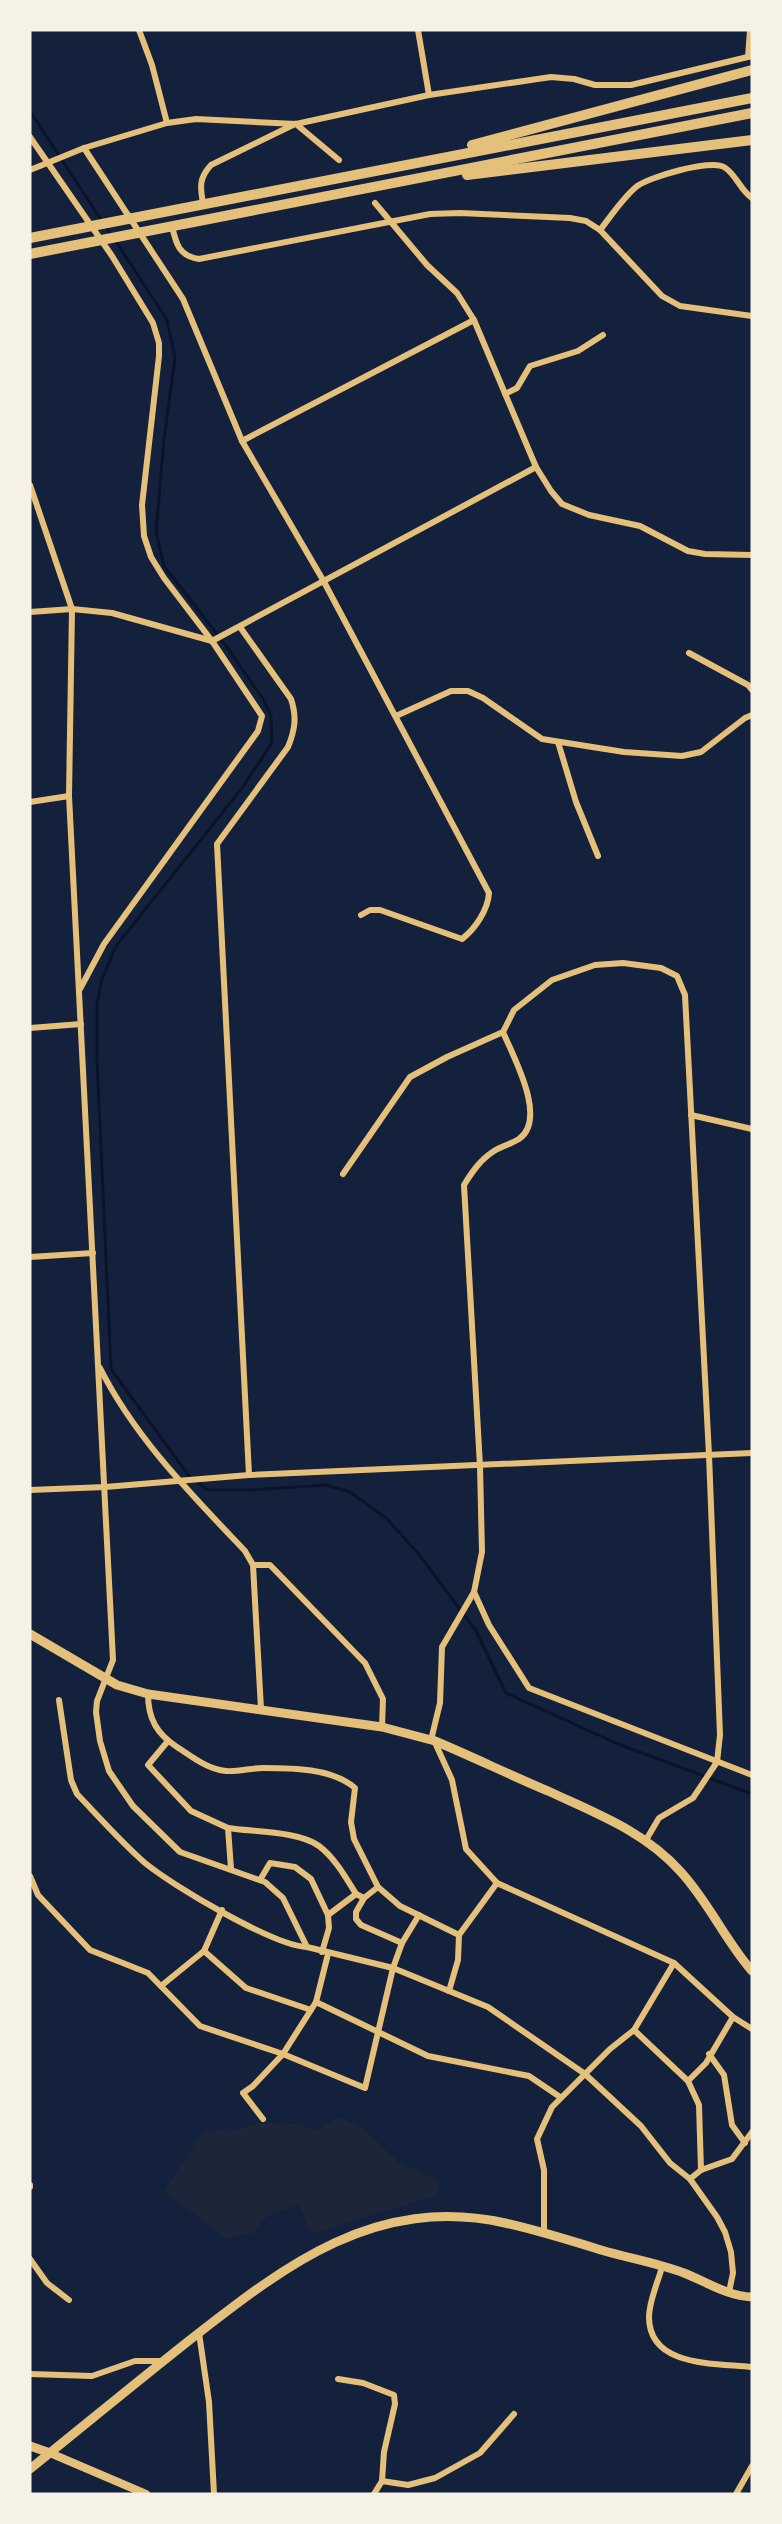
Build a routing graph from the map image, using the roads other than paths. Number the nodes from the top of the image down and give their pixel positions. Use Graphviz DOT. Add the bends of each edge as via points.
graph roads {
  1 [pos="139,30"];
  2 [pos="418,30"];
  3 [pos="750,30"];
  4 [pos="750,56"];
  5 [pos="752,70"];
  6 [pos="429,94"];
  7 [pos="752,98"];
  8 [pos="752,113"];
  9 [pos="167,123"];
  10 [pos="296,123"];
  11 [pos="30,137"];
  12 [pos="752,140"];
  13 [pos="84,148"];
  14 [pos="339,160"];
  15 [pos="48,162"];
  16 [pos="30,170"];
  17 [pos="376,170"];
  18 [pos="379,185"];
  19 [pos="752,198"];
  20 [pos="203,203"];
  21 [pos="375,203"];
  22 [pos="390,223"];
  23 [pos="172,226"];
  24 [pos="600,230"];
  25 [pos="30,238"];
  26 [pos="30,254"];
  27 [pos="752,316"];
  28 [pos="474,320"];
  29 [pos="603,335"];
  30 [pos="505,394"];
  31 [pos="243,441"];
  32 [pos="536,467"];
  33 [pos="30,485"];
  34 [pos="752,555"];
  35 [pos="323,580"];
  36 [pos="72,609"];
  37 [pos="30,612"];
  38 [pos="240,627"];
  39 [pos="212,641"];
  40 [pos="689,653"];
  41 [pos="751,685"];
  42 [pos="752,715"];
  43 [pos="396,716"];
  44 [pos="558,742"];
  45 [pos="69,796"];
  46 [pos="30,802"];
  47 [pos="598,856"];
  48 [pos="361,915"];
  49 [pos="79,991"];
  50 [pos="81,1024"];
  51 [pos="30,1028"];
  52 [pos="503,1032"];
  53 [pos="691,1115"];
  54 [pos="752,1129"];
  55 [pos="343,1174"];
  56 [pos="93,1253"];
  57 [pos="30,1257"];
  58 [pos="99,1364"];
  59 [pos="752,1453"];
  60 [pos="709,1455"];
  61 [pos="480,1466"];
  62 [pos="249,1475"];
  63 [pos="178,1481"];
  64 [pos="105,1487"];
  65 [pos="30,1490"];
  66 [pos="253,1565"];
  67 [pos="474,1592"];
  68 [pos="30,1634"];
  69 [pos="106,1680"];
  70 [pos="148,1694"];
  71 [pos="59,1700"];
  72 [pos="261,1709"];
  73 [pos="382,1727"];
  74 [pos="168,1741"];
  75 [pos="435,1741"];
  76 [pos="717,1762"];
  77 [pos="752,1775"];
  78 [pos="228,1828"];
  79 [pos="646,1840"];
  80 [pos="231,1869"];
  81 [pos="30,1876"];
  82 [pos="260,1880"];
  83 [pos="498,1883"];
  84 [pos="378,1887"];
  85 [pos="356,1894"];
  86 [pos="364,1898"];
  87 [pos="222,1910"];
  88 [pos="328,1915"];
  89 [pos="419,1916"];
  90 [pos="459,1935"];
  91 [pos="402,1943"];
  92 [pos="307,1947"];
  93 [pos="204,1951"];
  94 [pos="325,1953"];
  95 [pos="674,1964"];
  96 [pos="393,1968"];
  97 [pos="752,1971"];
  98 [pos="161,1986"];
  99 [pos="449,1991"];
  100 [pos="316,2002"];
  101 [pos="311,2010"];
  102 [pos="733,2017"];
  103 [pos="752,2029"];
  104 [pos="634,2030"];
  105 [pos="379,2035"];
  106 [pos="709,2054"];
  107 [pos="283,2055"];
  108 [pos="585,2074"];
  109 [pos="688,2081"];
  110 [pos="560,2097"];
  111 [pos="263,2119"];
  112 [pos="752,2132"];
  113 [pos="745,2143"];
  114 [pos="701,2170"];
  115 [pos="690,2179"];
  116 [pos="544,2232"];
  117 [pos="30,2259"];
  118 [pos="662,2267"];
  119 [pos="729,2292"];
  120 [pos="752,2297"];
  121 [pos="69,2300"];
  122 [pos="199,2333"];
  123 [pos="163,2361"];
  124 [pos="752,2367"];
  125 [pos="30,2374"];
  126 [pos="338,2379"];
  127 [pos="514,2414"];
  128 [pos="30,2446"];
  129 [pos="50,2453"];
  130 [pos="752,2466"];
  131 [pos="30,2469"];
  132 [pos="382,2481"];
  133 [pos="146,2494"];
  134 [pos="214,2494"];
  135 [pos="374,2494"];
  136 [pos="736,2494"];
  1 -- 9 [label="street"];
  2 -- 6 [label="street"];
  3 -- 4 [label="street"];
  4 -- 6 [label="street" via="632,85 596,85 551,77"];
  5 -- 17 [label="highway"];
  6 -- 10 [label="street"];
  7 -- 17 [label="highway"];
  8 -- 18 [label="highway"];
  9 -- 10 [label="street" via="196,119"];
  9 -- 13 [label="street"];
  10 -- 14 [label="street"];
  10 -- 20 [label="street" via="211,165 202,174"];
  11 -- 15 [label="street"];
  12 -- 18 [label="highway"];
  13 -- 15 [label="street"];
  13 -- 31 [label="street" via="183,299"];
  15 -- 16 [label="street"];
  15 -- 39 [label="street" via="153,323 159,356 142,505 144,536 150,557"];
  17 -- 20 [label="highway"];
  18 -- 23 [label="highway"];
  19 -- 24 [label="street" via="723,166 702,166 645,181"];
  20 -- 25 [label="highway"];
  21 -- 22 [label="street"];
  22 -- 23 [label="street" via="199,259 177,246"];
  22 -- 24 [label="street" via="430,214 471,213 570,218 586,221"];
  22 -- 28 [label="street" via="457,293"];
  23 -- 26 [label="highway"];
  24 -- 27 [label="street" via="662,296 680,306"];
  28 -- 30 [label="street"];
  28 -- 31 [label="street"];
  29 -- 30 [label="street" via="578,351 530,366 517,388"];
  30 -- 32 [label="street"];
  31 -- 35 [label="street"];
  32 -- 34 [label="street" via="562,504 573,510 640,526 688,551"];
  32 -- 35 [label="street"];
  33 -- 36 [label="street"];
  35 -- 38 [label="street"];
  35 -- 43 [label="street"];
  36 -- 37 [label="street"];
  36 -- 39 [label="street" via="112,613"];
  36 -- 45 [label="street"];
  38 -- 39 [label="street"];
  38 -- 62 [label="street" via="291,699 295,712 295,730 288,747 217,844"];
  39 -- 49 [label="street" via="262,716 261,725 104,944"];
  40 -- 41 [label="street"];
  42 -- 44 [label="street" via="701,752 682,756"];
  43 -- 44 [label="street" via="452,691 468,691 542,739"];
  43 -- 48 [label="street" via="489,893 489,901 473,931 462,939 380,910"];
  44 -- 47 [label="street"];
  45 -- 46 [label="street"];
  45 -- 49 [label="street"];
  49 -- 50 [label="street"];
  50 -- 51 [label="street"];
  50 -- 56 [label="street"];
  52 -- 53 [label="street" via="514,1010 552,980 595,965 623,963 661,968 677,976 685,995"];
  52 -- 55 [label="street" via="410,1077"];
  52 -- 61 [label="street" via="529,1097 530,1120 520,1138 477,1165 464,1185"];
  53 -- 54 [label="street"];
  53 -- 60 [label="street"];
  56 -- 57 [label="street"];
  56 -- 58 [label="street"];
  58 -- 63 [label="street" via="114,1395"];
  58 -- 64 [label="street"];
  59 -- 60 [label="street"];
  60 -- 61 [label="street"];
  60 -- 76 [label="street" via="720,1735"];
  61 -- 62 [label="street"];
  61 -- 67 [label="street" via="482,1552"];
  62 -- 63 [label="street"];
  63 -- 64 [label="street"];
  63 -- 66 [label="street" via="245,1551"];
  64 -- 65 [label="street"];
  64 -- 69 [label="street" via="113,1660"];
  66 -- 72 [label="street"];
  66 -- 73 [label="street" via="270,1566 365,1663 383,1699"];
  67 -- 75 [label="street" via="442,1647 440,1703 432,1736"];
  67 -- 76 [label="street" via="489,1625 529,1688"];
  68 -- 69 [label="main road"];
  69 -- 70 [label="main road"];
  69 -- 80 [label="street" via="96,1712 109,1772 133,1806 180,1852"];
  70 -- 72 [label="main road"];
  70 -- 74 [label="street" via="154,1726"];
  71 -- 87 [label="street" via="71,1780 77,1794 144,1862"];
  72 -- 73 [label="main road"];
  73 -- 75 [label="main road"];
  74 -- 78 [label="street" via="148,1765 191,1811"];
  74 -- 84 [label="street" via="208,1767 228,1771 298,1769 330,1775 356,1788 351,1822 354,1839"];
  75 -- 79 [label="main road" via="606,1817"];
  75 -- 83 [label="street" via="452,1780 466,1849"];
  76 -- 77 [label="street"];
  76 -- 79 [label="street" via="693,1798 659,1818"];
  78 -- 80 [label="street"];
  78 -- 85 [label="street" via="302,1837 320,1846"];
  79 -- 97 [label="main road" via="680,1870"];
  80 -- 82 [label="street"];
  81 -- 98 [label="street" via="38,1895 90,1950 148,1973"];
  82 -- 88 [label="street" via="270,1863 295,1867 311,1879"];
  82 -- 92 [label="street" via="284,1898"];
  83 -- 90 [label="street"];
  83 -- 95 [label="street"];
  84 -- 86 [label="street"];
  84 -- 89 [label="street"];
  85 -- 86 [label="street"];
  85 -- 88 [label="street"];
  86 -- 91 [label="street" via="356,1912 361,1925"];
  87 -- 92 [label="street" via="285,1942"];
  87 -- 93 [label="street"];
  88 -- 94 [label="street"];
  89 -- 90 [label="street"];
  89 -- 91 [label="street"];
  90 -- 99 [label="street" via="458,1960"];
  91 -- 96 [label="street"];
  92 -- 94 [label="street"];
  93 -- 98 [label="street"];
  93 -- 101 [label="street" via="246,1988"];
  94 -- 96 [label="street"];
  94 -- 100 [label="street"];
  95 -- 102 [label="street"];
  95 -- 104 [label="street"];
  96 -- 99 [label="street"];
  96 -- 105 [label="street"];
  98 -- 107 [label="street" via="200,2025"];
  99 -- 108 [label="street" via="488,2007"];
  100 -- 101 [label="street"];
  100 -- 105 [label="street"];
  101 -- 107 [label="street"];
  102 -- 103 [label="street"];
  102 -- 106 [label="street"];
  104 -- 108 [label="street"];
  104 -- 109 [label="street"];
  105 -- 107 [label="street" via="365,2088"];
  105 -- 110 [label="street" via="428,2056 529,2076"];
  106 -- 109 [label="street" via="706,2063"];
  106 -- 113 [label="street" via="724,2075 732,2125"];
  107 -- 111 [label="street" via="243,2092"];
  108 -- 110 [label="street"];
  108 -- 115 [label="street"];
  109 -- 114 [label="street" via="699,2105"];
  110 -- 116 [label="street" via="537,2139 545,2180"];
  112 -- 113 [label="street"];
  113 -- 114 [label="street" via="732,2159"];
  114 -- 115 [label="street"];
  115 -- 119 [label="street" via="725,2232 733,2263"];
  116 -- 118 [label="main road"];
  116 -- 122 [label="main road" via="465,2218 371,2228 324,2246 292,2265"];
  117 -- 121 [label="street" via="47,2283"];
  118 -- 119 [label="main road"];
  118 -- 124 [label="street" via="649,2317 653,2334 662,2347 683,2360"];
  119 -- 120 [label="main road"];
  122 -- 123 [label="main road"];
  122 -- 134 [label="street" via="209,2402"];
  123 -- 125 [label="street" via="135,2361 92,2376"];
  123 -- 129 [label="main road"];
  126 -- 132 [label="street" via="363,2383 394,2395"];
  127 -- 132 [label="street" via="480,2453 435,2478 408,2485"];
  128 -- 129 [label="main road"];
  129 -- 131 [label="main road"];
  129 -- 133 [label="street"];
  130 -- 136 [label="street"];
  132 -- 135 [label="street"];
}
